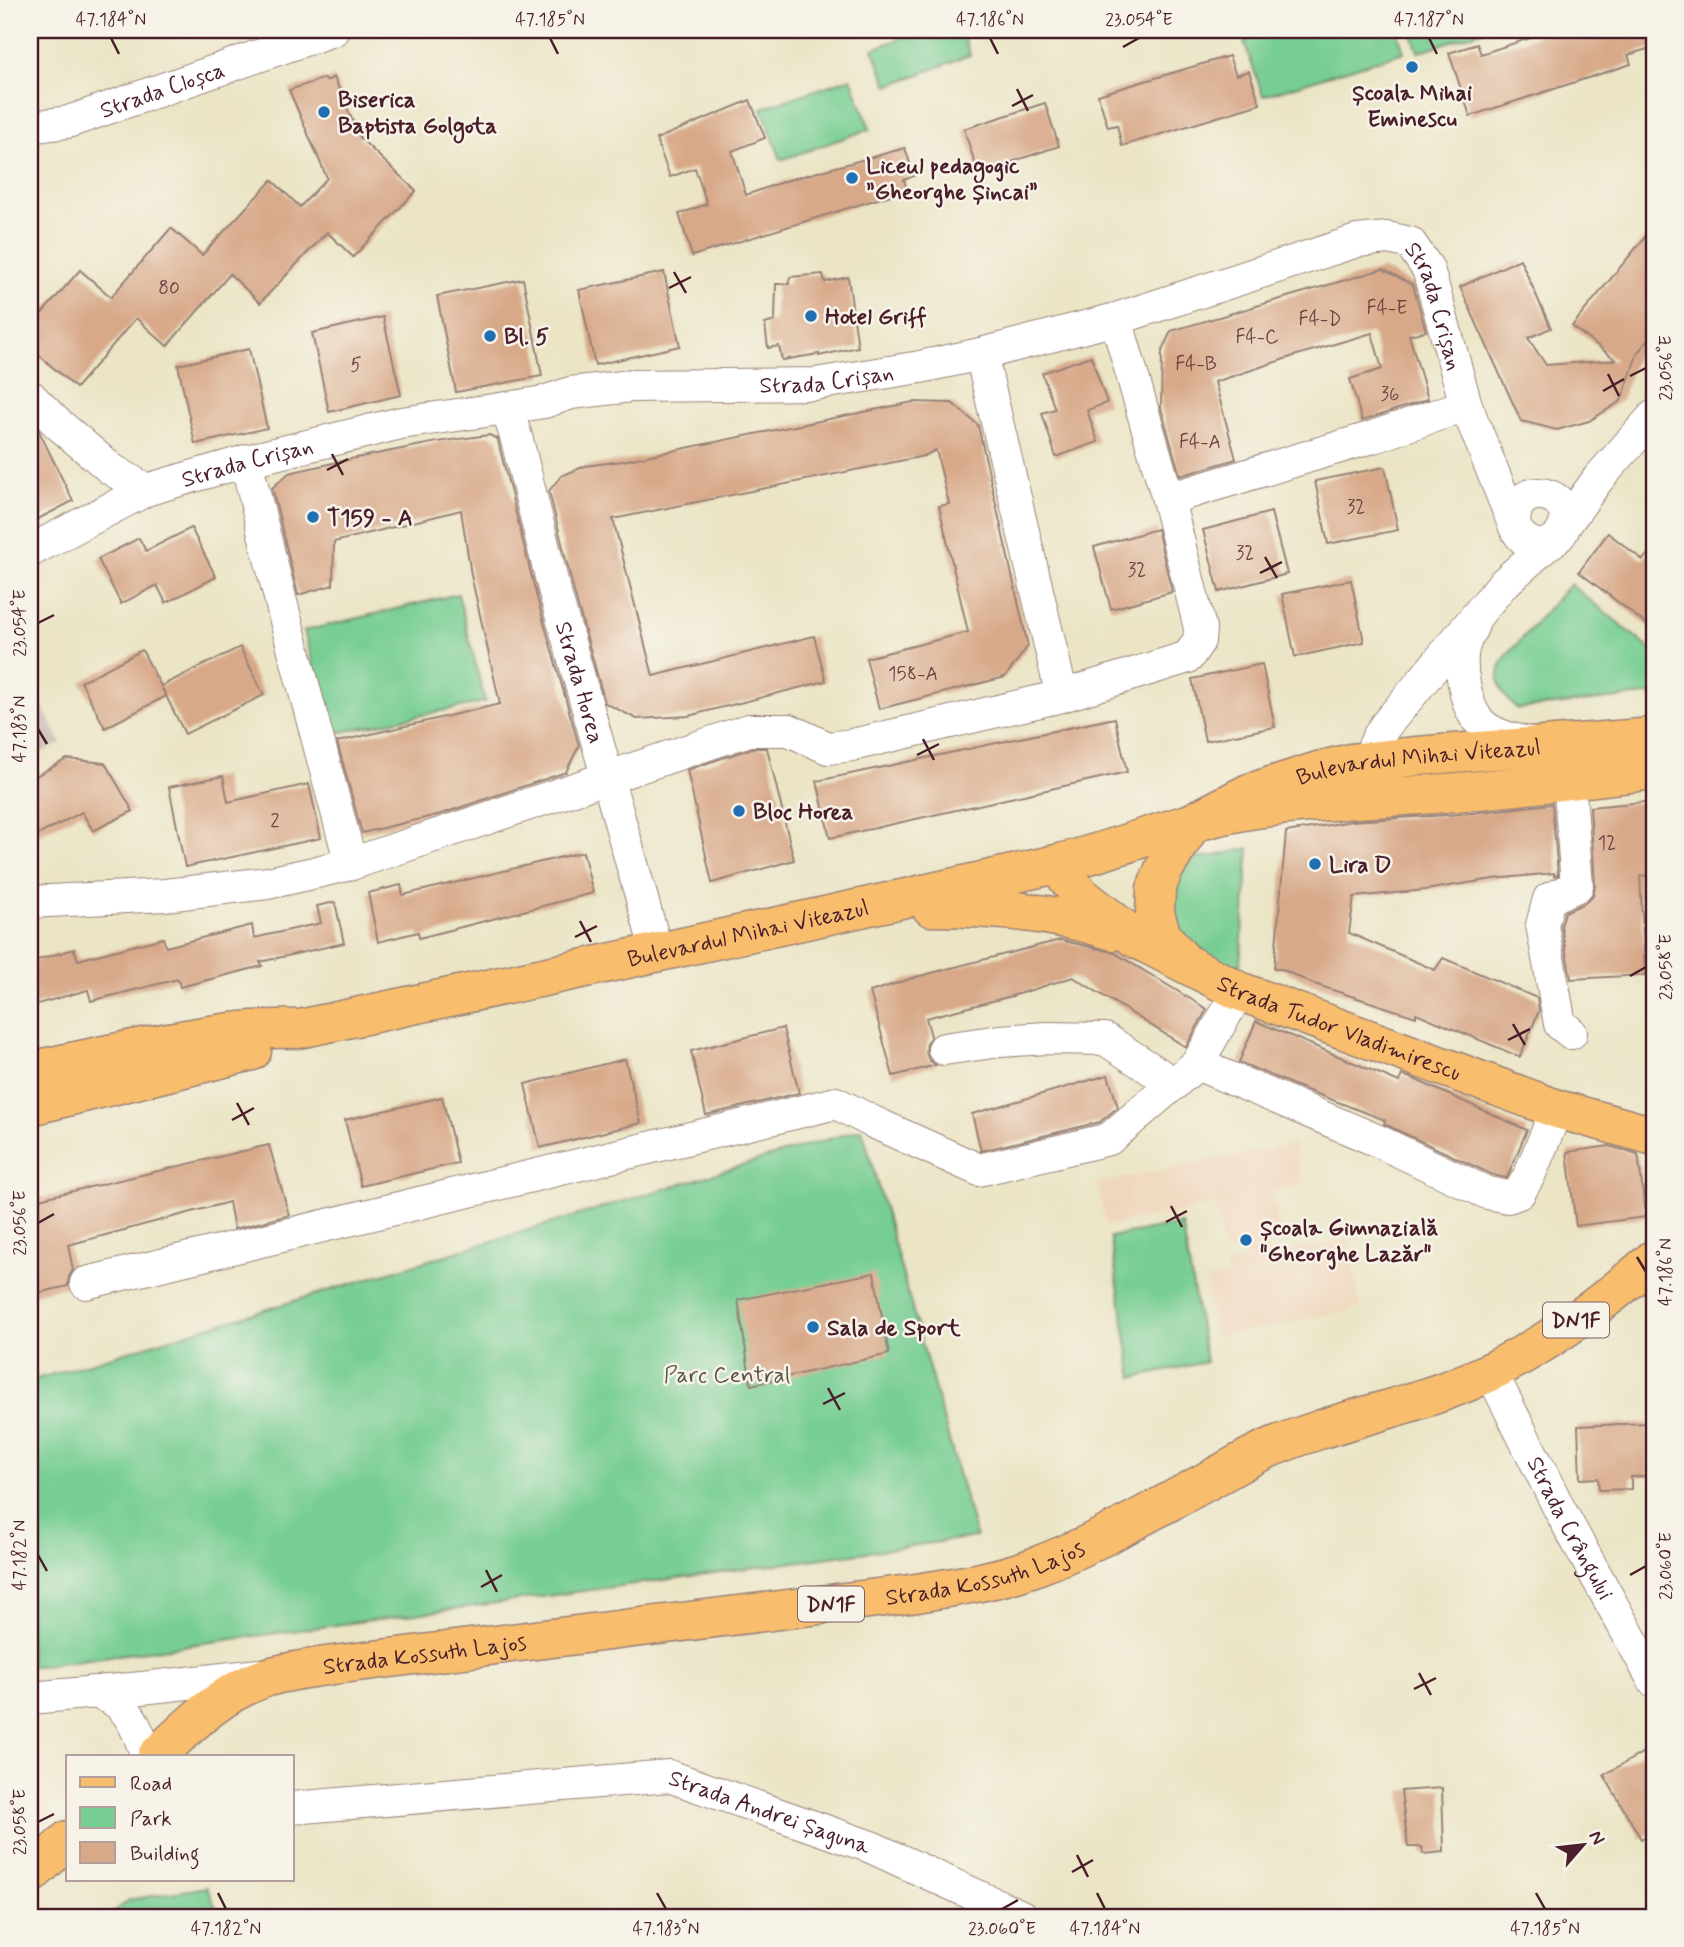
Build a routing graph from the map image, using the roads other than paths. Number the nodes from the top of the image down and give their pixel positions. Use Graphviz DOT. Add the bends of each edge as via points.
graph roads {
  1 [pos="313,33"];
  2 [pos="68,122"];
  3 [pos="30,127"];
  4 [pos="30,153"];
  5 [pos="1116,319"];
  6 [pos="981,354"];
  7 [pos="30,396"];
  8 [pos="1466,405"];
  9 [pos="507,408"];
  10 [pos="1654,416"];
  11 [pos="246,461"];
  12 [pos="1492,469"];
  13 [pos="146,490"];
  14 [pos="1168,499"];
  15 [pos="1554,515"];
  16 [pos="1517,531"];
  17 [pos="30,551"];
  18 [pos="1502,584"];
  19 [pos="1476,617"];
  20 [pos="1062,696"];
  21 [pos="1654,737"];
  22 [pos="1545,746"];
  23 [pos="1370,761"];
  24 [pos="1654,770"];
  25 [pos="607,777"];
  26 [pos="1569,779"];
  27 [pos="1373,798"];
  28 [pos="1193,822"];
  29 [pos="351,864"];
  30 [pos="1057,864"];
  31 [pos="30,902"];
  32 [pos="850,911"];
  33 [pos="1135,938"];
  34 [pos="657,952"];
  35 [pos="1186,964"];
  36 [pos="1239,991"];
  37 [pos="299,1029"];
  38 [pos="1571,1033"];
  39 [pos="944,1049"];
  40 [pos="30,1071"];
  41 [pos="1185,1074"];
  42 [pos="30,1106"];
  43 [pos="1557,1109"];
  44 [pos="1654,1136"];
  45 [pos="1652,1261"];
  46 [pos="86,1283"];
  47 [pos="1492,1371"];
  48 [pos="292,1672"];
  49 [pos="1654,1681"];
  50 [pos="90,1692"];
  51 [pos="30,1698"];
  52 [pos="147,1755"];
  53 [pos="158,1755"];
  54 [pos="294,1808"];
  55 [pos="66,1842"];
  56 [pos="30,1875"];
  57 [pos="1023,1917"];
  1 -- 2 [label="street, Strada Cloșca"];
  2 -- 3 [label="street, Strada Cloșca"];
  2 -- 4 [label="street"];
  5 -- 6 [label="street, Strada Crișan"];
  5 -- 8 [label="street, Strada Crișan" via="1357,241 1388,238 1410,243 1428,269"];
  5 -- 14 [label="street"];
  6 -- 9 [label="street, Strada Crișan" via="815,384 631,386 571,393"];
  6 -- 20 [label="street"];
  7 -- 13 [label="street" via="111,469"];
  8 -- 12 [label="street, Strada Crișan"];
  8 -- 14 [label="street"];
  9 -- 11 [label="street, Strada Crișan" via="401,423"];
  9 -- 25 [label="street, Strada Horea"];
  10 -- 15 [label="street" via="1598,480"];
  11 -- 13 [label="street, Strada Crișan"];
  11 -- 29 [label="street"];
  12 -- 15 [label="street"];
  12 -- 16 [label="street, Strada Crișan"];
  13 -- 17 [label="street, Strada Crișan"];
  14 -- 20 [label="street" via="1200,628 1199,641 1188,657"];
  15 -- 16 [label="street" via="1532,544"];
  15 -- 16 [label="street" via="1531,495 1524,498 1514,512"];
  15 -- 18 [label="street"];
  16 -- 18 [label="street"];
  18 -- 19 [label="street"];
  19 -- 22 [label="street" via="1463,647 1462,667 1478,720 1510,740"];
  19 -- 23 [label="street" via="1385,726"];
  20 -- 25 [label="street" via="828,748 789,730 749,730"];
  21 -- 22 [label="main road, Bulevardul Mihai Viteazul"];
  22 -- 23 [label="main road, Bulevardul Mihai Viteazul"];
  23 -- 27 [label="street"];
  23 -- 28 [label="main road, Bulevardul Mihai Viteazul" via="1318,771 1249,793"];
  24 -- 26 [label="main road, Bulevardul Mihai Viteazul"];
  25 -- 29 [label="street"];
  25 -- 34 [label="street, Strada Horea"];
  26 -- 27 [label="main road, Bulevardul Mihai Viteazul"];
  26 -- 38 [label="street" via="1577,886 1549,900 1542,925 1560,1024"];
  27 -- 28 [label="main road, Bulevardul Mihai Viteazul"];
  28 -- 30 [label="main road, Bulevardul Mihai Viteazul"];
  28 -- 35 [label="main road" via="1156,889 1155,913 1162,936"];
  29 -- 31 [label="street" via="268,883 165,895"];
  30 -- 32 [label="main road, Bulevardul Mihai Viteazul"];
  30 -- 33 [label="main road, Strada Tudor Vladimirescu" via="1079,894"];
  32 -- 33 [label="main road" via="923,906 1036,912"];
  32 -- 34 [label="main road, Bulevardul Mihai Viteazul"];
  33 -- 35 [label="main road, Strada Tudor Vladimirescu"];
  34 -- 37 [label="main road, Bulevardul Mihai Viteazul"];
  35 -- 36 [label="main road, Strada Tudor Vladimirescu"];
  36 -- 41 [label="street"];
  36 -- 43 [label="main road, Strada Tudor Vladimirescu"];
  37 -- 40 [label="main road, Bulevardul Mihai Viteazul" via="204,1036"];
  37 -- 42 [label="main road, Bulevardul Mihai Viteazul" via="248,1052"];
  39 -- 41 [label="street" via="1047,1038 1105,1039"];
  41 -- 43 [label="street" via="1378,1141 1487,1193 1508,1197 1519,1193 1529,1176"];
  41 -- 46 [label="street" via="1109,1139 979,1170 836,1103"];
  43 -- 44 [label="main road, Strada Tudor Vladimirescu"];
  45 -- 47 [label="main road, Strada Kossuth Lajos / DN1F" via="1563,1329"];
  47 -- 48 [label="main road, Strada Kossuth Lajos / DN1F" via="1274,1447 1101,1537 996,1580"];
  47 -- 49 [label="street, Strada Crângului" via="1560,1510"];
  48 -- 50 [label="street"];
  48 -- 53 [label="main road, Strada Kossuth Lajos / DN1F" via="255,1682 228,1696"];
  50 -- 51 [label="street"];
  50 -- 52 [label="street" via="116,1700"];
  54 -- 57 [label="street, Strada Andrei Șaguna" via="669,1776 871,1847"];
  55 -- 56 [label="main road"];
}
